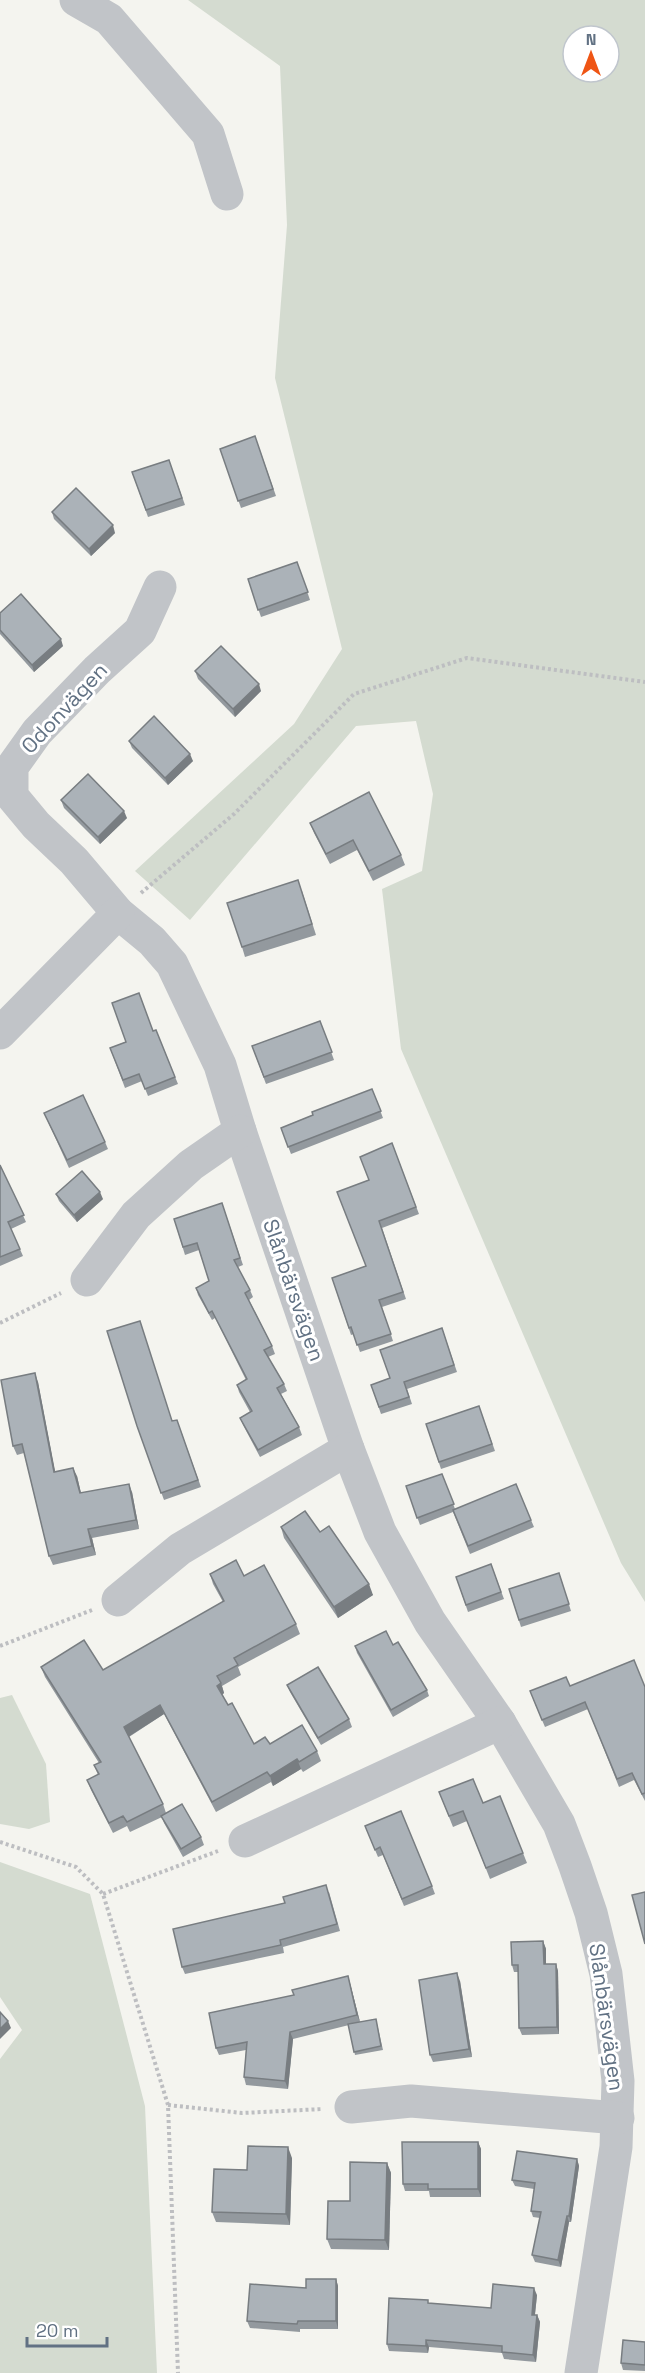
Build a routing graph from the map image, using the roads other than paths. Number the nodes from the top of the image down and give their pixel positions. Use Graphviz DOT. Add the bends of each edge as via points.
graph roads {
  1 [pos="76,0"];
  2 [pos="226,194"];
  3 [pos="159,587"];
  4 [pos="118,913"];
  5 [pos="0,1033"];
  6 [pos="240,1131"];
  7 [pos="87,1280"];
  8 [pos="348,1449"];
  9 [pos="118,1600"];
  10 [pos="500,1724"];
  11 [pos="245,1841"];
  12 [pos="351,2107"];
  13 [pos="618,2118"];
  14 [pos="581,2373"];
  1 -- 2 [label="street" via="109,19 208,134"];
  3 -- 4 [label="street, Odonvägen" via="140,631 38,732 12,767 12,796"];
  4 -- 5 [label="street"];
  4 -- 6 [label="street, Slånbärsvägen" via="172,964 220,1065"];
  6 -- 7 [label="street" via="191,1165 136,1215"];
  6 -- 8 [label="street, Slånbärsvägen"];
  8 -- 9 [label="street" via="180,1549"];
  8 -- 10 [label="street, Slånbärsvägen" via="380,1532 430,1622"];
  10 -- 11 [label="street"];
  10 -- 13 [label="street, Slånbärsvägen" via="559,1824 591,1913 606,1974 618,2081"];
  12 -- 13 [label="street, Slånbärsvägen" via="411,2101"];
  13 -- 14 [label="street, Slånbärsvägen"];
}
